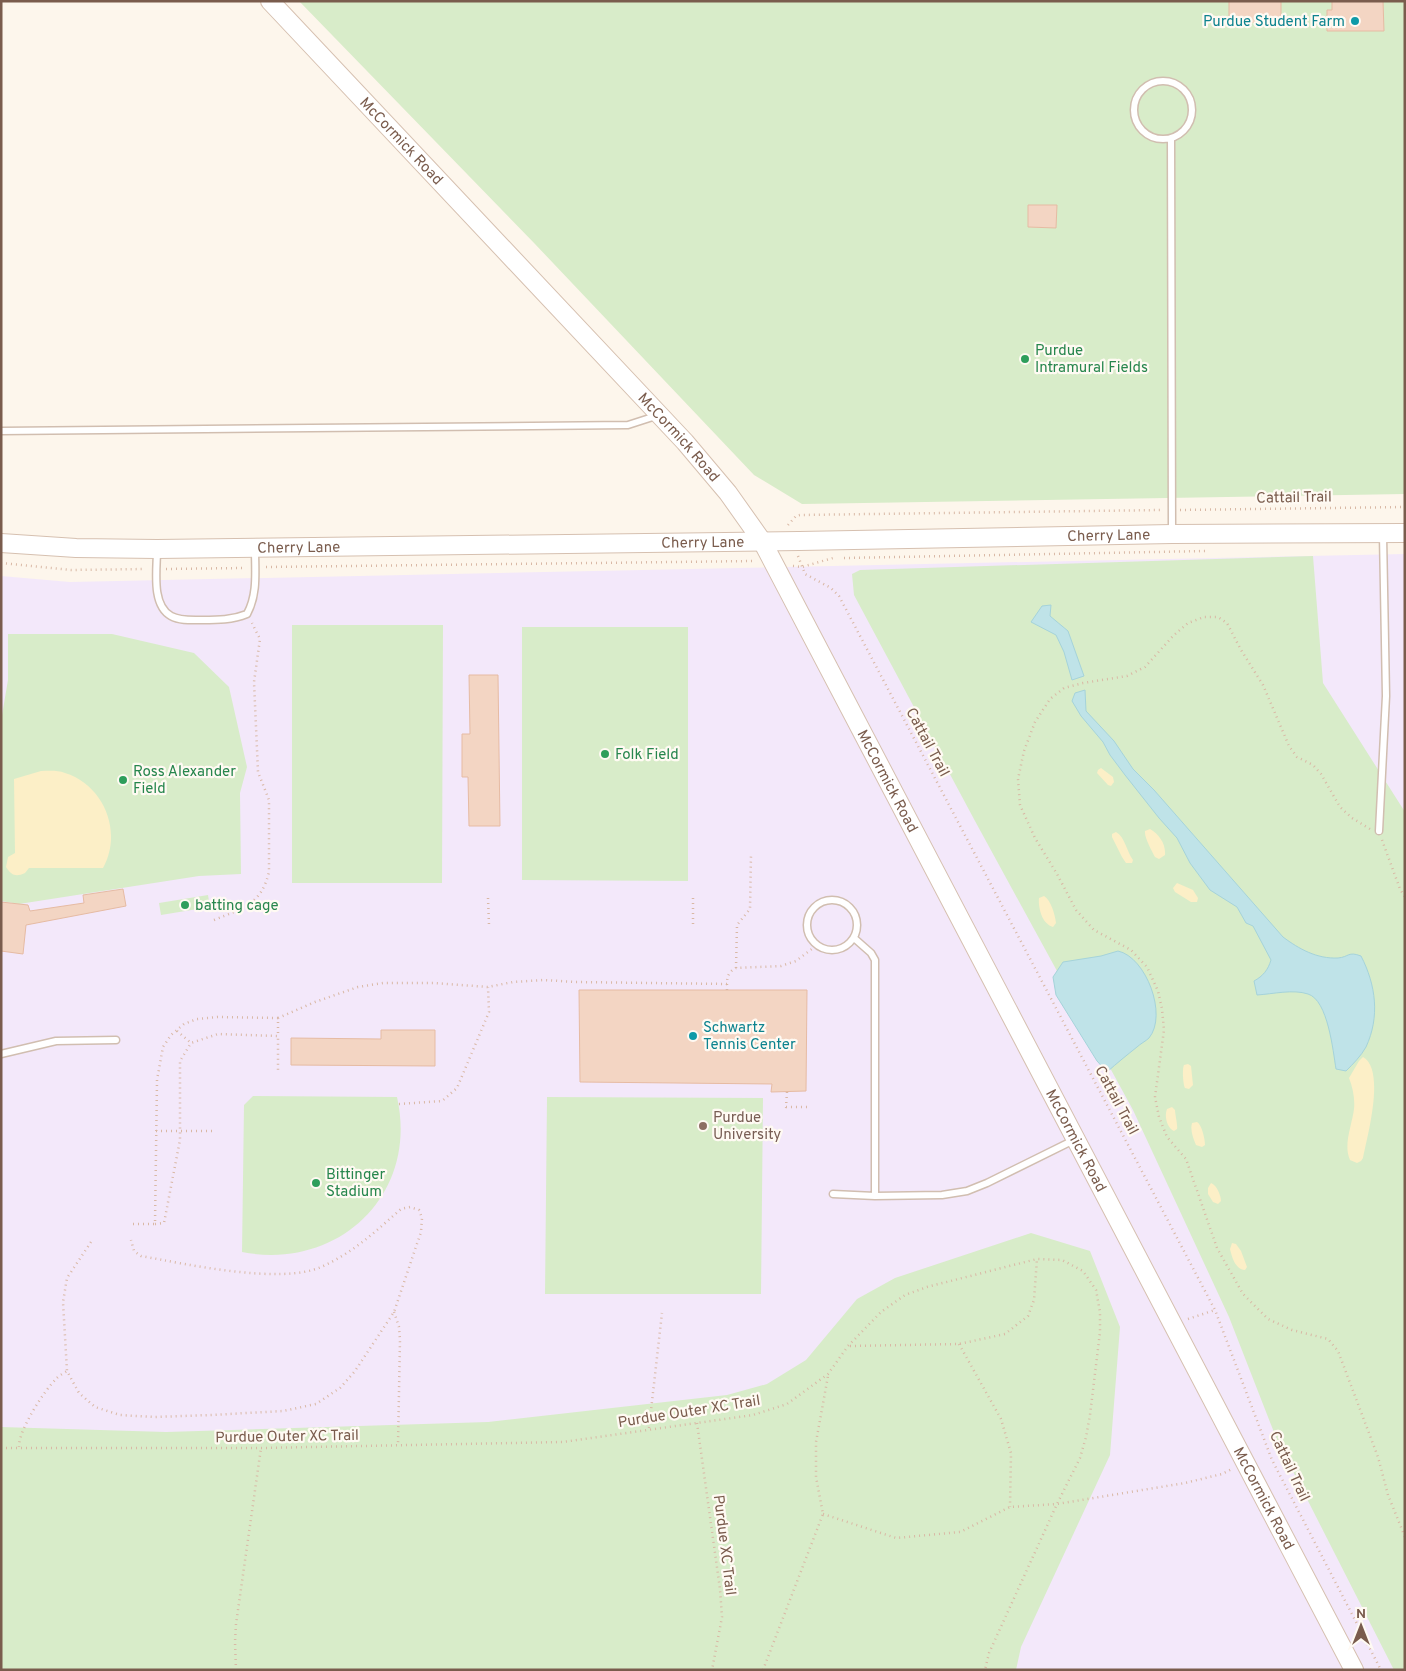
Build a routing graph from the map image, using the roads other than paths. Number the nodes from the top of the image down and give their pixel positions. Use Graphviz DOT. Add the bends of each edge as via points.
graph roads {
  1 [pos="270,1"];
  2 [pos="1171,138"];
  3 [pos="660,415"];
  4 [pos="1,431"];
  5 [pos="1383,533"];
  6 [pos="1405,533"];
  7 [pos="1172,534"];
  8 [pos="762,542"];
  9 [pos="1,543"];
  10 [pos="255,548"];
  11 [pos="157,549"];
  12 [pos="1379,832"];
  13 [pos="854,938"];
  14 [pos="116,1040"];
  15 [pos="1,1054"];
  16 [pos="1074,1140"];
  17 [pos="833,1194"];
  18 [pos="874,1196"];
  19 [pos="1354,1670"];
  1 -- 3 [label="street, McCormick Road"];
  2 -- 2 [label="lane" via="1187,128 1191,119 1191,100 1179,85 1160,81 1143,89 1137,97 1134,116 1138,125 1152,137"];
  2 -- 7 [label="lane"];
  3 -- 4 [label="lane" via="628,425"];
  3 -- 8 [label="street, McCormick Road" via="728,494"];
  5 -- 6 [label="street, Cherry Lane"];
  5 -- 7 [label="street, Cherry Lane"];
  5 -- 12 [label="lane" via="1386,696"];
  7 -- 8 [label="street, Cherry Lane"];
  8 -- 10 [label="street, Cherry Lane"];
  8 -- 16 [label="street, McCormick Road"];
  9 -- 11 [label="street, Cherry Lane"];
  10 -- 11 [label="street, Cherry Lane"];
  10 -- 11 [label="lane" via="254,596 248,614 221,620 184,620 164,611 159,601"];
  13 -- 13 [label="lane" via="857,930 855,914 843,902 826,900 812,909 806,924 811,940 817,945 832,950 841,948"];
  13 -- 18 [label="lane" via="875,960"];
  14 -- 15 [label="lane" via="56,1041"];
  16 -- 18 [label="lane" via="967,1191 942,1195"];
  16 -- 19 [label="street, McCormick Road"];
  17 -- 18 [label="lane"];
}
